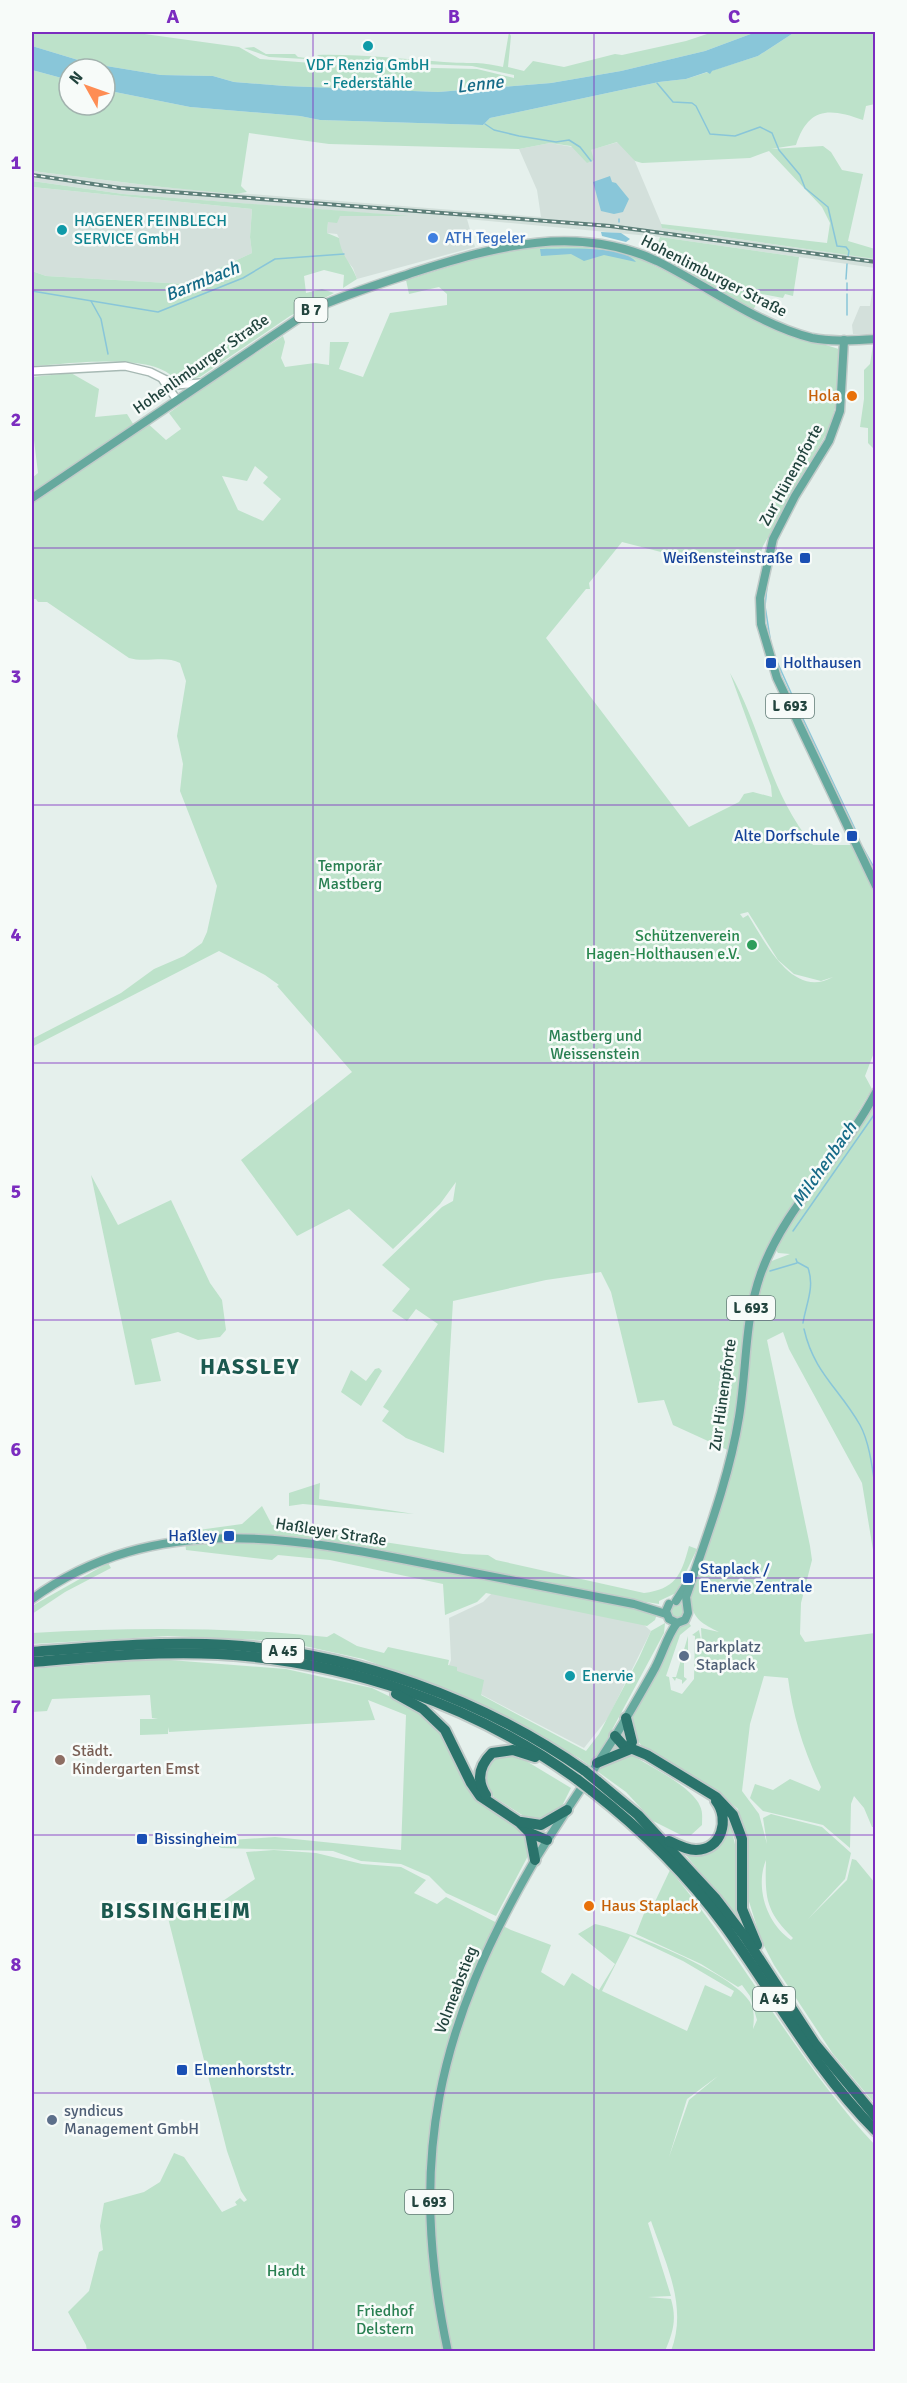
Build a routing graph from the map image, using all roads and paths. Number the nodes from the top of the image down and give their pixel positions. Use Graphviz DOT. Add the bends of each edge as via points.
graph roads {
  1 [pos="876,339"];
  2 [pos="844,340"];
  3 [pos="32,371"];
  4 [pos="162,378"];
  5 [pos="200,383"];
  6 [pos="176,385"];
  7 [pos="180,397"];
  8 [pos="32,498"];
  9 [pos="876,886"];
  10 [pos="876,1092"];
  11 [pos="32,1599"];
  12 [pos="677,1603"];
  13 [pos="634,1604"];
  14 [pos="671,1619"];
  15 [pos="32,1652"];
  16 [pos="32,1662"];
  17 [pos="369,1679"];
  18 [pos="626,1718"];
  19 [pos="615,1736"];
  20 [pos="631,1746"];
  21 [pos="554,1763"];
  22 [pos="597,1764"];
  23 [pos="581,1776"];
  24 [pos="594,1785"];
  25 [pos="710,1794"];
  26 [pos="494,1805"];
  27 [pos="567,1810"];
  28 [pos="532,1829"];
  29 [pos="661,1838"];
  30 [pos="547,1840"];
  31 [pos="536,1860"];
  32 [pos="773,1980"];
  33 [pos="876,2116"];
  34 [pos="876,2131"];
  35 [pos="448,2352"];
  1 -- 2 [label="main road, Hohenlimburger Straße / B 7"];
  2 -- 5 [label="main road, Hohenlimburger Straße / B 7" via="811,338 786,329 626,249 598,242 529,242 487,250 341,296 285,324"];
  2 -- 9 [label="main road, Zur Hünenpforte / L 693" via="840,411 829,441 773,539 760,598 761,624 777,678"];
  3 -- 4 [label="street" via="117,366"];
  4 -- 6 [label="street"];
  4 -- 7 [label="street"];
  5 -- 6 [label="street"];
  5 -- 7 [label="main road, Hohenlimburger Straße / B 7"];
  6 -- 7 [label="street"];
  7 -- 8 [label="main road, Hohenlimburger Straße / B 7"];
  10 -- 12 [label="main road, Zur Hünenpforte / L 693" via="781,1230 761,1273 750,1314 732,1451 700,1554"];
  11 -- 13 [label="main road, Haßleyer Straße" via="68,1577 124,1553 189,1539 229,1536 328,1545"];
  12 -- 13 [label="main road, Haßleyer Straße"];
  12 -- 14 [label="main road"];
  12 -- 14 [label="main road" via="688,1615"];
  13 -- 14 [label="main road, Haßleyer Straße"];
  14 -- 18 [label="main road, Volmeabstieg / L 693"];
  15 -- 23 [label="highway, A 45" via="155,1644 226,1645 336,1661 409,1681 461,1702 520,1731"];
  16 -- 17 [label="highway, A 45" via="217,1654 291,1662"];
  17 -- 21 [label="highway, A 45" via="457,1710"];
  17 -- 26 [label="highway" via="414,1703 439,1723 451,1738 475,1790"];
  18 -- 19 [label="main road, Volmeabstieg / L 693"];
  18 -- 20 [label="highway"];
  19 -- 20 [label="highway"];
  19 -- 22 [label="main road, Volmeabstieg / L 693"];
  20 -- 22 [label="highway"];
  20 -- 25 [label="highway"];
  21 -- 23 [label="highway, A 45"];
  21 -- 26 [label="highway" via="513,1750 492,1753 483,1764 480,1777 482,1789"];
  22 -- 27 [label="main road, Volmeabstieg / L 693"];
  23 -- 24 [label="highway, A 45, bridge"];
  24 -- 29 [label="highway, A 45" via="639,1815"];
  24 -- 34 [label="highway, A 45" via="709,1905 820,2066"];
  25 -- 29 [label="highway" via="724,1817 723,1830 716,1841 696,1850"];
  25 -- 32 [label="highway" via="728,1808 740,1832 742,1909 772,1970"];
  26 -- 28 [label="highway"];
  27 -- 28 [label="highway"];
  27 -- 30 [label="main road, Volmeabstieg / L 693"];
  28 -- 30 [label="highway"];
  28 -- 31 [label="highway"];
  29 -- 32 [label="highway, A 45" via="716,1899"];
  30 -- 31 [label="main road, Volmeabstieg / L 693"];
  31 -- 35 [label="main road, Volmeabstieg / L 693" via="493,1938 471,1988 440,2085 429,2218"];
  32 -- 33 [label="highway, A 45" via="821,2052"];
}
